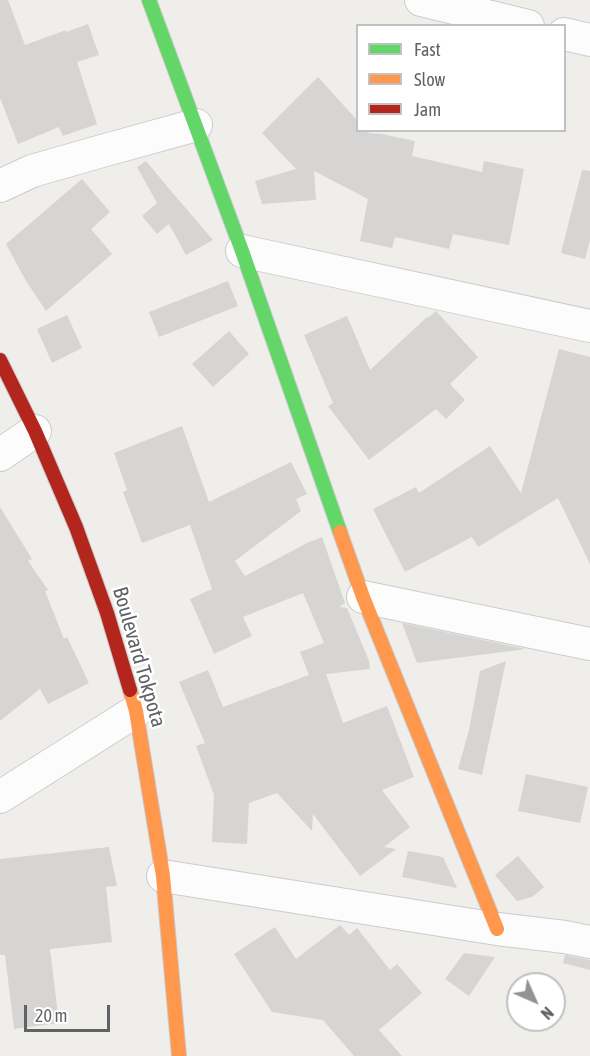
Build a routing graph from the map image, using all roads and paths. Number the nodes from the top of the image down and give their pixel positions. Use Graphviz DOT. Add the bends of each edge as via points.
graph roads {
  1 [pos="148,0"];
  2 [pos="421,0"];
  3 [pos="520,24"];
  4 [pos="566,34"];
  5 [pos="590,40"];
  6 [pos="196,125"];
  7 [pos="0,186"];
  8 [pos="242,251"];
  9 [pos="590,326"];
  10 [pos="0,360"];
  11 [pos="35,431"];
  12 [pos="0,454"];
  13 [pos="363,597"];
  14 [pos="590,644"];
  15 [pos="136,711"];
  16 [pos="0,797"];
  17 [pos="163,876"];
  18 [pos="497,929"];
  19 [pos="590,942"];
  20 [pos="179,1056"];
  1 -- 6 [label="street"];
  2 -- 3 [label="street"];
  4 -- 5 [label="street"];
  6 -- 7 [label="street" via="32,171"];
  6 -- 8 [label="street"];
  8 -- 9 [label="street"];
  8 -- 13 [label="street"];
  10 -- 11 [label="street, Boulevard Tokpota"];
  11 -- 12 [label="street"];
  11 -- 15 [label="street, Boulevard Tokpota" via="76,527"];
  13 -- 14 [label="street"];
  13 -- 18 [label="street"];
  15 -- 16 [label="street"];
  15 -- 17 [label="street, Boulevard Tokpota"];
  17 -- 18 [label="street"];
  17 -- 20 [label="street, Boulevard Tokpota"];
  18 -- 19 [label="street"];
}
